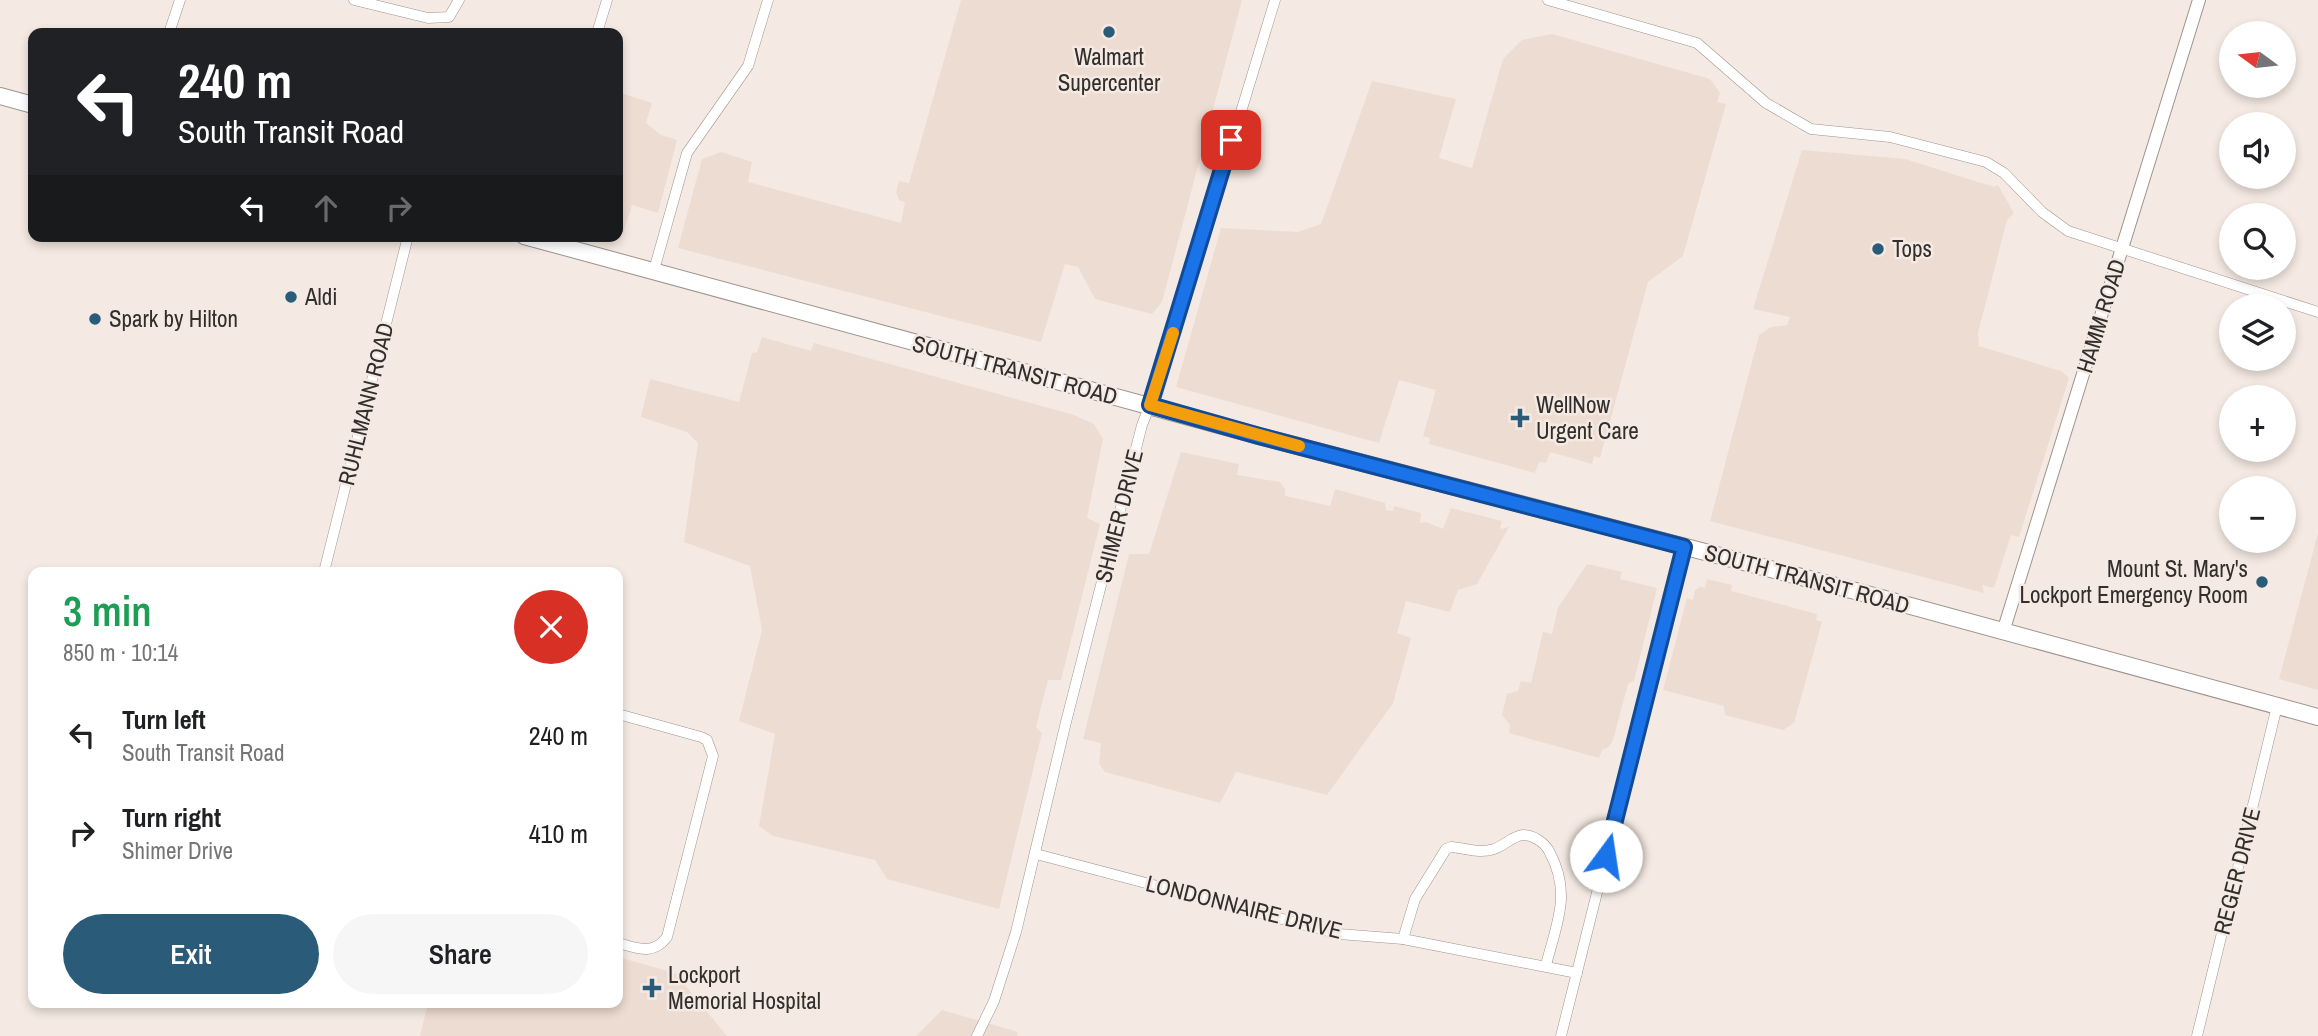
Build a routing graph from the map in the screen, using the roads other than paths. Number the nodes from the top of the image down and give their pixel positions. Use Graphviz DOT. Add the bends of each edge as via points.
graph roads {
  1 [pos="180,0"];
  2 [pos="354,0"];
  3 [pos="459,0"];
  4 [pos="607,0"];
  5 [pos="768,0"];
  6 [pos="1275,0"];
  7 [pos="1548,0"];
  8 [pos="2199,0"];
  9 [pos="171,28"];
  10 [pos="599,28"];
  11 [pos="0,96"];
  12 [pos="28,104"];
  13 [pos="406,242"];
  14 [pos="547,242"];
  15 [pos="2123,247"];
  16 [pos="654,270"];
  17 [pos="2318,312"];
  18 [pos="1150,405"];
  19 [pos="1684,547"];
  20 [pos="325,567"];
  21 [pos="2003,632"];
  22 [pos="2277,706"];
  23 [pos="623,716"];
  24 [pos="2318,717"];
  25 [pos="1037,854"];
  26 [pos="1403,939"];
  27 [pos="623,944"];
  28 [pos="1546,965"];
  29 [pos="1577,972"];
  30 [pos="976,1036"];
  31 [pos="1561,1036"];
  32 [pos="2197,1036"];
  1 -- 9 [label="street"];
  2 -- 3 [label="street" via="428,18 449,17"];
  4 -- 10 [label="street"];
  5 -- 16 [label="street" via="748,66 687,153"];
  6 -- 18 [label="street, SHIMER DRIVE"];
  7 -- 15 [label="street" via="1697,43 1766,103 1811,129 1890,137 1986,162 2068,230"];
  8 -- 15 [label="street, HAMM ROAD"];
  11 -- 12 [label="highway"];
  13 -- 20 [label="street, RUHLMANN ROAD"];
  14 -- 16 [label="highway, SOUTH TRANSIT ROAD"];
  15 -- 17 [label="street"];
  15 -- 21 [label="street, HAMM ROAD"];
  16 -- 18 [label="highway, SOUTH TRANSIT ROAD"];
  18 -- 19 [label="highway, SOUTH TRANSIT ROAD"];
  18 -- 25 [label="street, SHIMER DRIVE" via="1061,743"];
  19 -- 21 [label="highway, SOUTH TRANSIT ROAD"];
  19 -- 29 [label="street"];
  21 -- 22 [label="highway, SOUTH TRANSIT ROAD"];
  22 -- 24 [label="highway, SOUTH TRANSIT ROAD"];
  22 -- 32 [label="street, REGER DRIVE"];
  23 -- 27 [label="street" via="701,737 713,756 667,937 649,950"];
  25 -- 26 [label="street, LONDONNAIRE DRIVE" via="1339,934"];
  25 -- 30 [label="street, SHIMER DRIVE" via="1004,973"];
  26 -- 28 [label="street, LONDONNAIRE DRIVE"];
  26 -- 28 [label="street" via="1415,899 1446,849 1486,851 1526,835 1546,846 1562,885"];
  28 -- 29 [label="street, LONDONNAIRE DRIVE"];
  29 -- 31 [label="street"];
}
